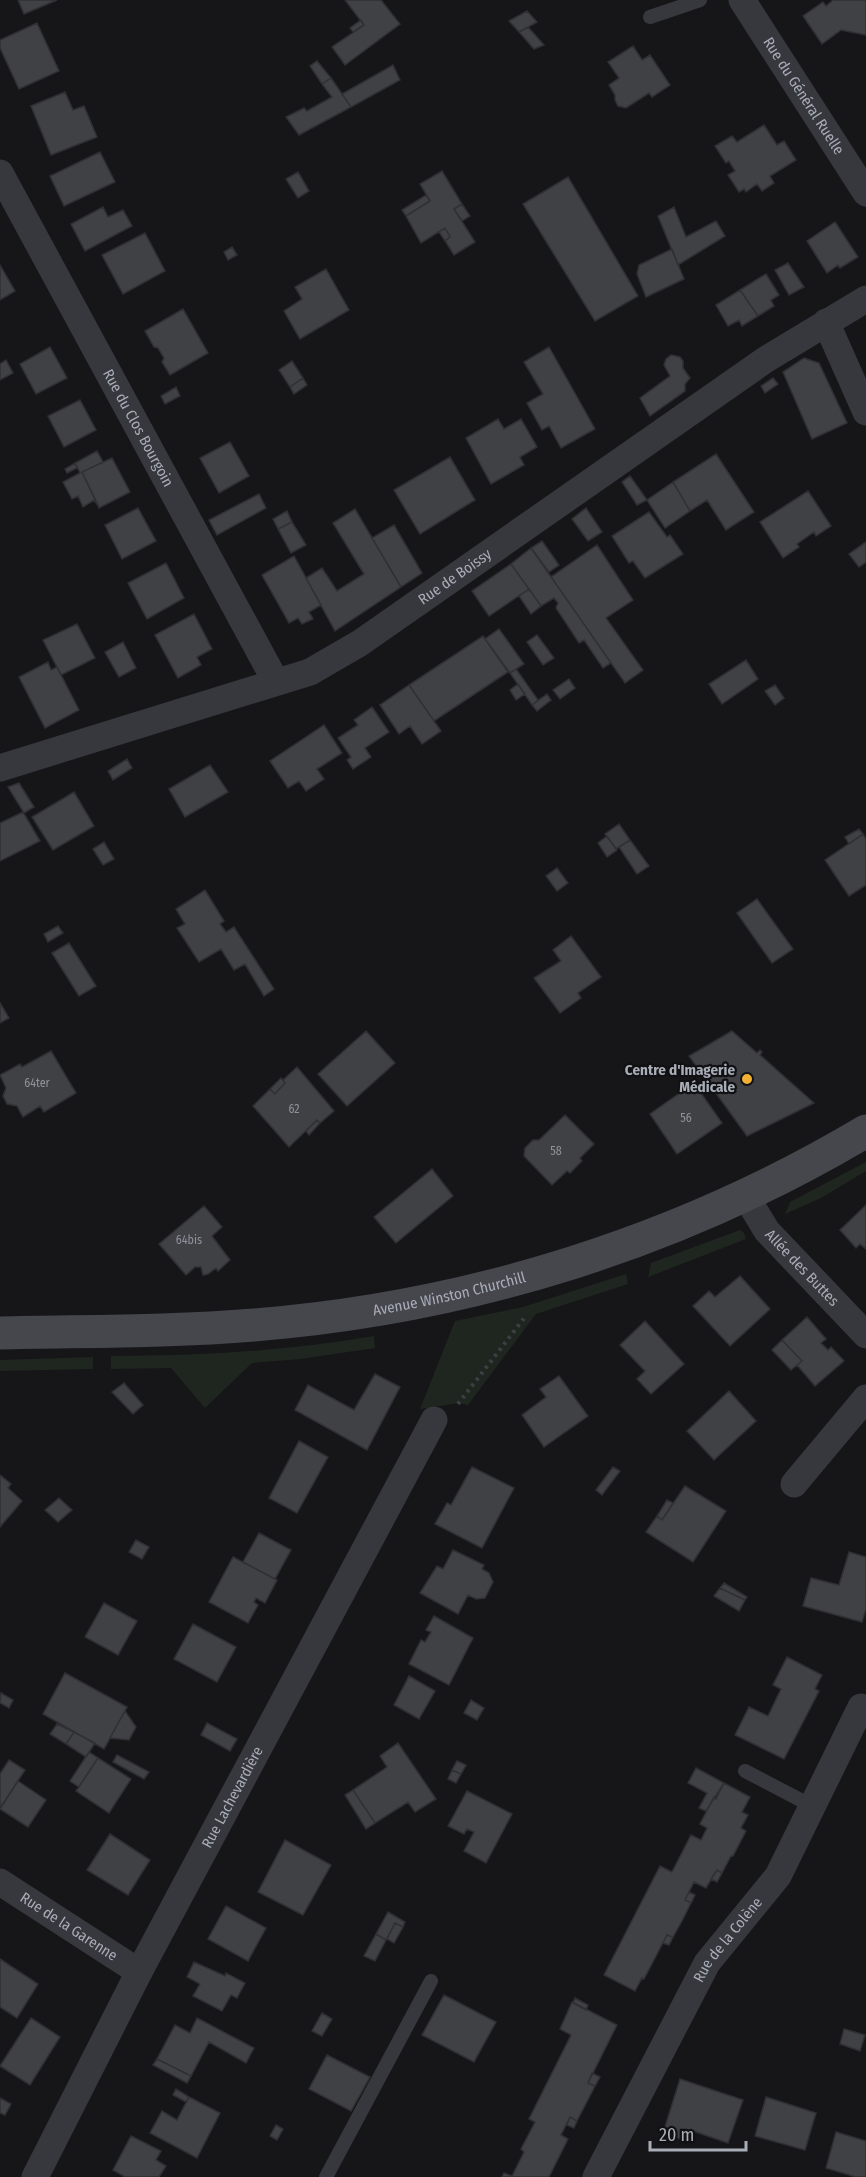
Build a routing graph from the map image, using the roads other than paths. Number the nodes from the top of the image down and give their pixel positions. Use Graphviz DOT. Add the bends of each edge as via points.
graph roads {
  1 [pos="700,0"];
  2 [pos="742,0"];
  3 [pos="650,17"];
  4 [pos="0,173"];
  5 [pos="866,193"];
  6 [pos="866,299"];
  7 [pos="826,322"];
  8 [pos="866,412"];
  9 [pos="276,682"];
  10 [pos="0,768"];
  11 [pos="866,1131"];
  12 [pos="745,1196"];
  13 [pos="0,1333"];
  14 [pos="866,1335"];
  15 [pos="866,1398"];
  16 [pos="434,1420"];
  17 [pos="794,1484"];
  18 [pos="861,1707"];
  19 [pos="745,1771"];
  20 [pos="812,1806"];
  21 [pos="0,1882"];
  22 [pos="139,1972"];
  23 [pos="431,1981"];
  24 [pos="35,2177"];
  25 [pos="326,2177"];
  26 [pos="596,2177"];
  1 -- 3 [label="lane"];
  2 -- 5 [label="street, Rue du Général Ruelle"];
  4 -- 9 [label="street, Rue du Clos Bourgoin"];
  6 -- 7 [label="street, Rue de Boissy"];
  7 -- 8 [label="street"];
  7 -- 9 [label="street, Rue de Boissy" via="765,360 360,643 310,672"];
  9 -- 10 [label="street, Rue de Boissy"];
  11 -- 12 [label="street, Avenue Winston Churchill"];
  12 -- 13 [label="street, Avenue Winston Churchill" via="668,1230 596,1255 422,1302 254,1325"];
  12 -- 14 [label="street, Allée des Buttes" via="767,1231"];
  15 -- 17 [label="street"];
  16 -- 22 [label="street, Rue Lachevardière"];
  18 -- 20 [label="street, Rue de la Colène"];
  19 -- 20 [label="lane"];
  20 -- 26 [label="street, Rue de la Colène" via="778,1876 707,1963"];
  21 -- 22 [label="street, Rue de la Garenne"];
  22 -- 24 [label="street, Rue Lachevardière"];
  23 -- 25 [label="lane"];
}
